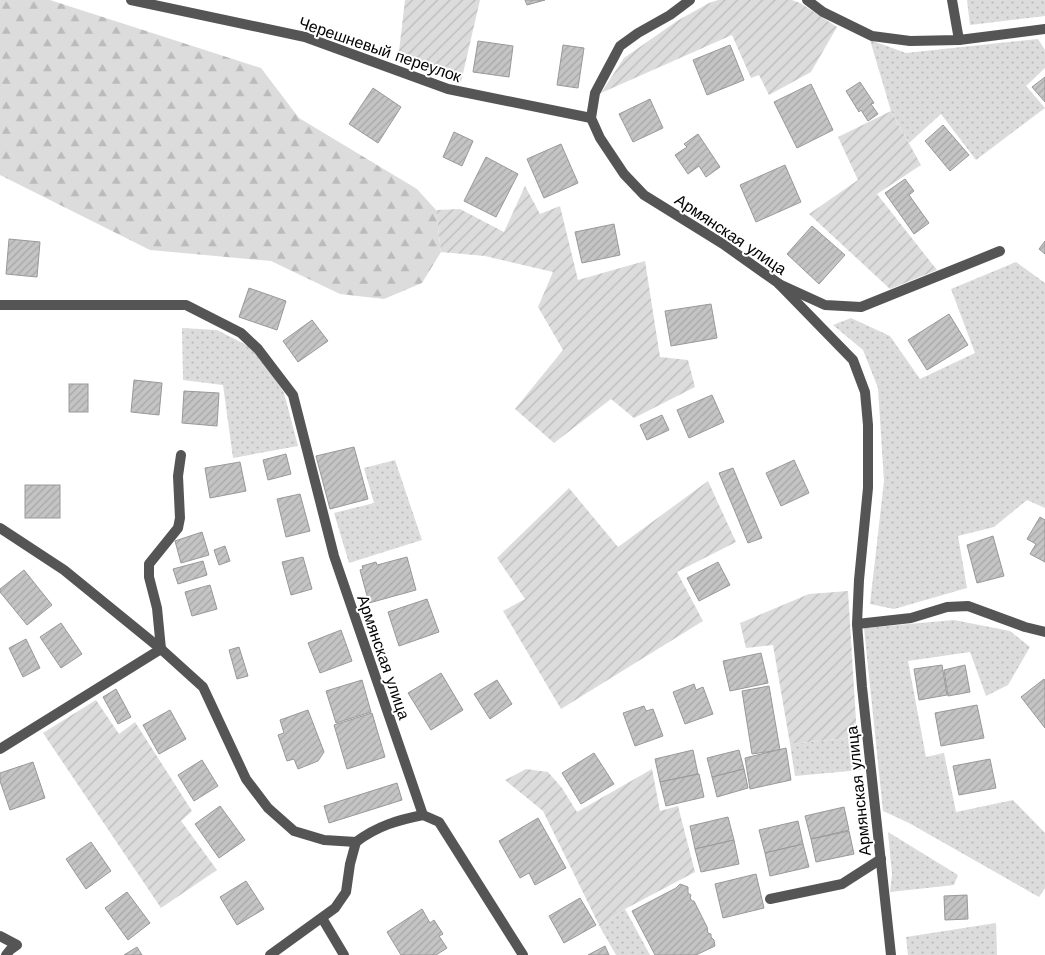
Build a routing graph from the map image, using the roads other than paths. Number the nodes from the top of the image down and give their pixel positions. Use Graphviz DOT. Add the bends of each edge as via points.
graph roads {
  1 [pos="131,0"];
  2 [pos="690,0"];
  3 [pos="807,0"];
  4 [pos="952,0"];
  5 [pos="1045,29"];
  6 [pos="959,40"];
  7 [pos="591,118"];
  8 [pos="1000,251"];
  9 [pos="778,283"];
  10 [pos="0,305"];
  11 [pos="180,455"];
  12 [pos="0,528"];
  13 [pos="857,624"];
  14 [pos="1045,632"];
  15 [pos="161,649"];
  16 [pos="0,749"];
  17 [pos="423,815"];
  18 [pos="356,842"];
  19 [pos="880,859"];
  20 [pos="770,899"];
  21 [pos="322,918"];
  22 [pos="0,936"];
  23 [pos="6,955"];
  24 [pos="270,955"];
  25 [pos="344,955"];
  26 [pos="523,955"];
  27 [pos="892,955"];
  1 -- 7 [label="street, Черешневый переулок" via="305,37 448,89"];
  2 -- 7 [label="street" via="620,46 595,93"];
  3 -- 6 [label="street" via="823,12 872,36 910,41"];
  4 -- 6 [label="street"];
  5 -- 6 [label="street"];
  7 -- 9 [label="street, Армянская улица" via="624,174 644,195"];
  8 -- 9 [label="street" via="861,307 825,305"];
  9 -- 13 [label="street, Армянская улица" via="853,360 866,392 868,488"];
  10 -- 17 [label="street, Армянская улица" via="186,305 241,334 258,349 293,395 334,556"];
  11 -- 15 [label="street" via="178,528 148,564"];
  12 -- 15 [label="street" via="64,570"];
  13 -- 14 [label="street" via="911,618 947,607 968,606"];
  13 -- 19 [label="street, Армянская улица"];
  15 -- 16 [label="street"];
  15 -- 18 [label="street" via="203,687 246,779 268,808 294,831 324,840"];
  17 -- 18 [label="street" via="370,831"];
  17 -- 26 [label="street" via="439,822"];
  18 -- 21 [label="street" via="346,892"];
  19 -- 20 [label="street" via="842,884"];
  19 -- 27 [label="street, Армянская улица"];
  21 -- 24 [label="street"];
  21 -- 25 [label="street"];
  22 -- 23 [label="street" via="17,945"];
}
